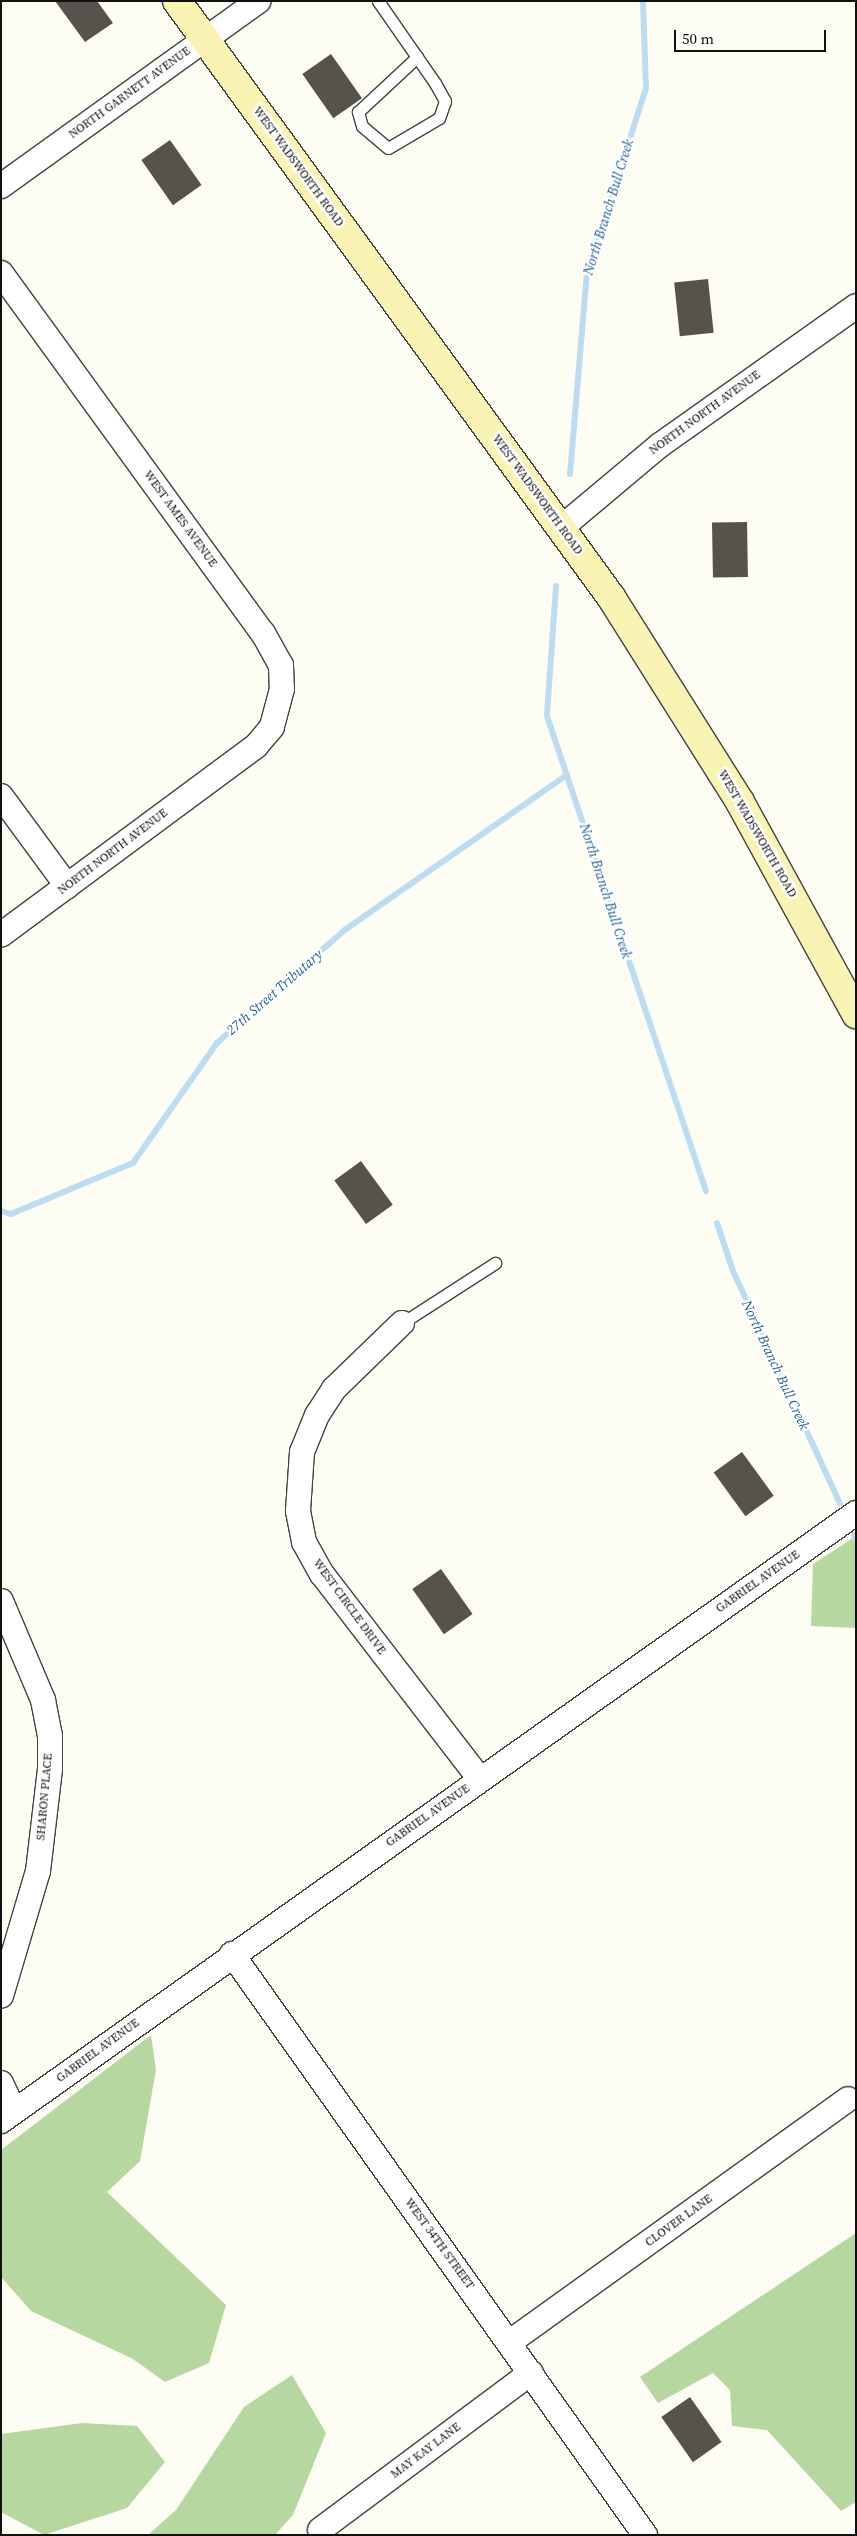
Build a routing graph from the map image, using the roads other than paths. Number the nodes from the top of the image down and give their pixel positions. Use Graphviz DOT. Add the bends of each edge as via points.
graph roads {
  1 [pos="177,1"];
  2 [pos="258,1"];
  3 [pos="378,1"];
  4 [pos="205,39"];
  5 [pos="416,57"];
  6 [pos="1,186"];
  7 [pos="1,273"];
  8 [pos="856,306"];
  9 [pos="561,528"];
  10 [pos="225,769"];
  11 [pos="1,796"];
  12 [pos="67,886"];
  13 [pos="1,935"];
  14 [pos="853,1000"];
  15 [pos="495,1263"];
  16 [pos="402,1323"];
  17 [pos="856,1513"];
  18 [pos="1,1601"];
  19 [pos="480,1779"];
  20 [pos="232,1954"];
  21 [pos="1,1996"];
  22 [pos="1,2083"];
  23 [pos="848,2099"];
  24 [pos="8,2116"];
  25 [pos="510,2342"];
  26 [pos="531,2373"];
  27 [pos="320,2530"];
  28 [pos="644,2535"];
  1 -- 4 [label="main road, WEST WADSWORTH ROAD"];
  2 -- 4 [label="street, NORTH GARNETT AVENUE"];
  3 -- 5 [label="lane"];
  4 -- 6 [label="street, NORTH GARNETT AVENUE"];
  4 -- 9 [label="main road, WEST WADSWORTH ROAD"];
  5 -- 5 [label="lane" via="445,101 439,118 388,148 362,126 358,112"];
  7 -- 10 [label="street, WEST AMES AVENUE" via="263,633 281,666 280,709 272,727 256,746"];
  8 -- 9 [label="street, NORTH NORTH AVENUE" via="660,445"];
  9 -- 14 [label="main road, WEST WADSWORTH ROAD" via="611,597 740,802"];
  10 -- 12 [label="street, NORTH NORTH AVENUE"];
  11 -- 12 [label="street"];
  12 -- 13 [label="street, NORTH NORTH AVENUE"];
  15 -- 16 [label="lane"];
  16 -- 19 [label="street, WEST CIRCLE DRIVE" via="334,1389 317,1415 302,1452 298,1511 304,1542 322,1574"];
  17 -- 19 [label="street, GABRIEL AVENUE"];
  18 -- 21 [label="street, SHARON PLACE" via="43,1700 50,1761 38,1872"];
  19 -- 20 [label="street, GABRIEL AVENUE"];
  20 -- 24 [label="street, GABRIEL AVENUE"];
  20 -- 25 [label="street, WEST 34TH STREET"];
  22 -- 24 [label="street"];
  23 -- 25 [label="street, CLOVER LANE"];
  25 -- 26 [label="street, WEST 34TH STREET"];
  26 -- 27 [label="street, MAY KAY LANE"];
  26 -- 28 [label="street, WEST 34TH STREET"];
}
